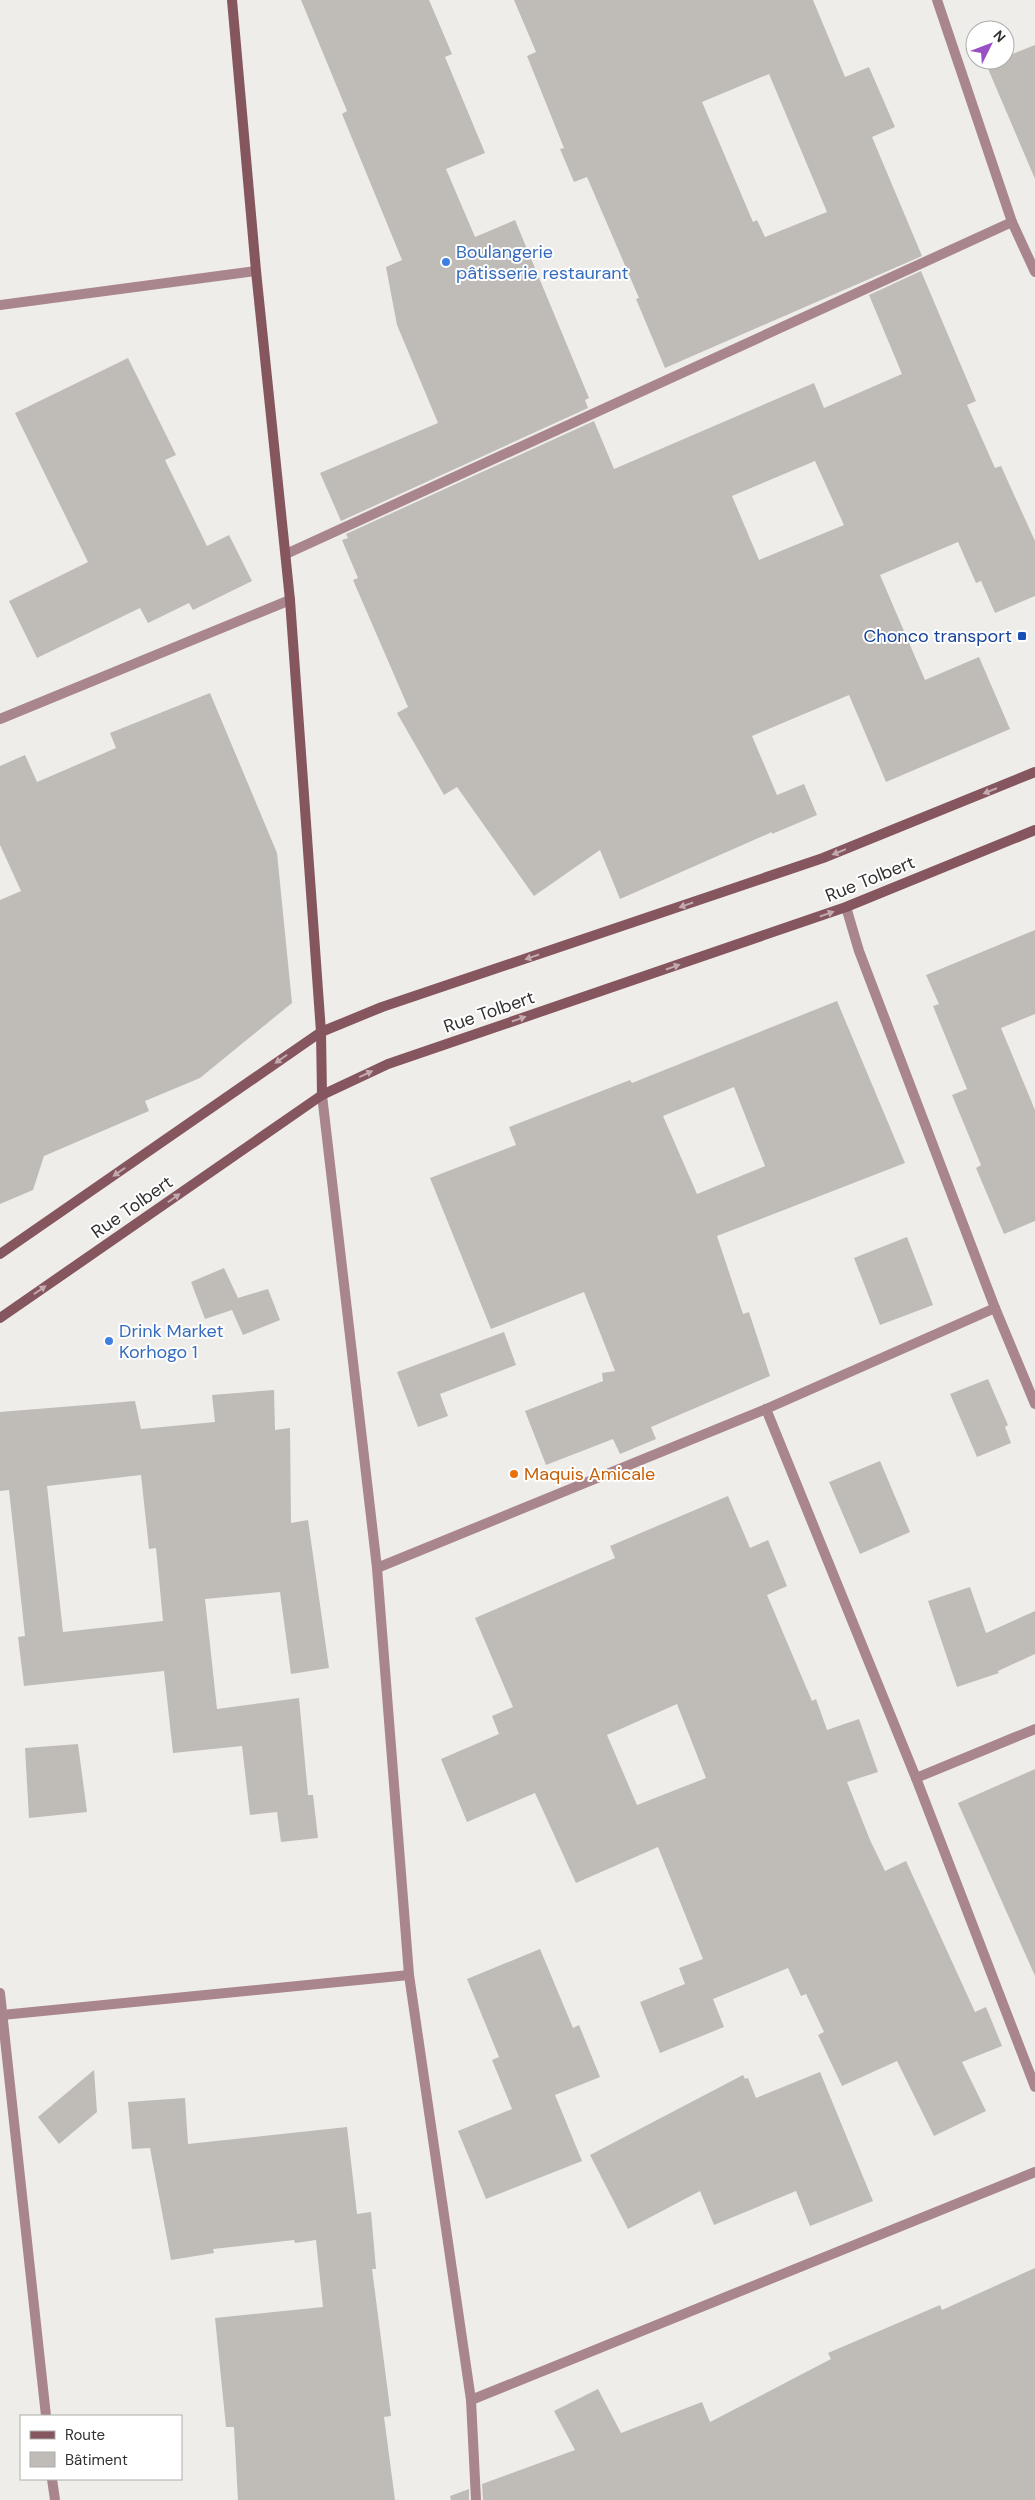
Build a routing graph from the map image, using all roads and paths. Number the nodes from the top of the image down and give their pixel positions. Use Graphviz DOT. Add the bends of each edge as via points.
graph roads {
  1 [pos="232,0"];
  2 [pos="937,0"];
  3 [pos="1012,222"];
  4 [pos="256,271"];
  5 [pos="1035,272"];
  6 [pos="0,306"];
  7 [pos="286,554"];
  8 [pos="290,600"];
  9 [pos="0,720"];
  10 [pos="1035,772"];
  11 [pos="1035,830"];
  12 [pos="846,907"];
  13 [pos="321,1032"];
  14 [pos="322,1095"];
  15 [pos="0,1254"];
  16 [pos="995,1308"];
  17 [pos="0,1318"];
  18 [pos="1035,1404"];
  19 [pos="766,1409"];
  20 [pos="377,1568"];
  21 [pos="1035,1729"];
  22 [pos="916,1778"];
  23 [pos="409,1975"];
  24 [pos="0,1993"];
  25 [pos="2,2015"];
  26 [pos="1035,2087"];
  27 [pos="1035,2172"];
  28 [pos="470,2400"];
  29 [pos="46,2415"];
  30 [pos="52,2480"];
  31 [pos="55,2500"];
  32 [pos="476,2500"];
  1 -- 4 [label="street"];
  2 -- 3 [label="street"];
  3 -- 5 [label="street"];
  3 -- 7 [label="street"];
  4 -- 6 [label="street"];
  4 -- 7 [label="street"];
  7 -- 8 [label="street"];
  8 -- 9 [label="street"];
  8 -- 13 [label="street"];
  10 -- 13 [label="street, Rue Tolbert, one-way" via="823,858 382,1007"];
  11 -- 12 [label="street, Rue Tolbert"];
  14 -- 12 [label="street, Rue Tolbert, one-way" via="388,1064"];
  12 -- 16 [label="street" via="859,951"];
  13 -- 14 [label="street"];
  13 -- 15 [label="street, Rue Tolbert, one-way"];
  17 -- 14 [label="street, Rue Tolbert, one-way"];
  14 -- 20 [label="street"];
  16 -- 18 [label="street"];
  16 -- 19 [label="street"];
  19 -- 20 [label="street"];
  19 -- 22 [label="street"];
  20 -- 23 [label="street"];
  21 -- 22 [label="street"];
  22 -- 26 [label="street"];
  23 -- 25 [label="street"];
  23 -- 28 [label="street"];
  24 -- 25 [label="street"];
  25 -- 29 [label="street"];
  27 -- 28 [label="street"];
  28 -- 32 [label="street"];
  30 -- 31 [label="street"];
}
